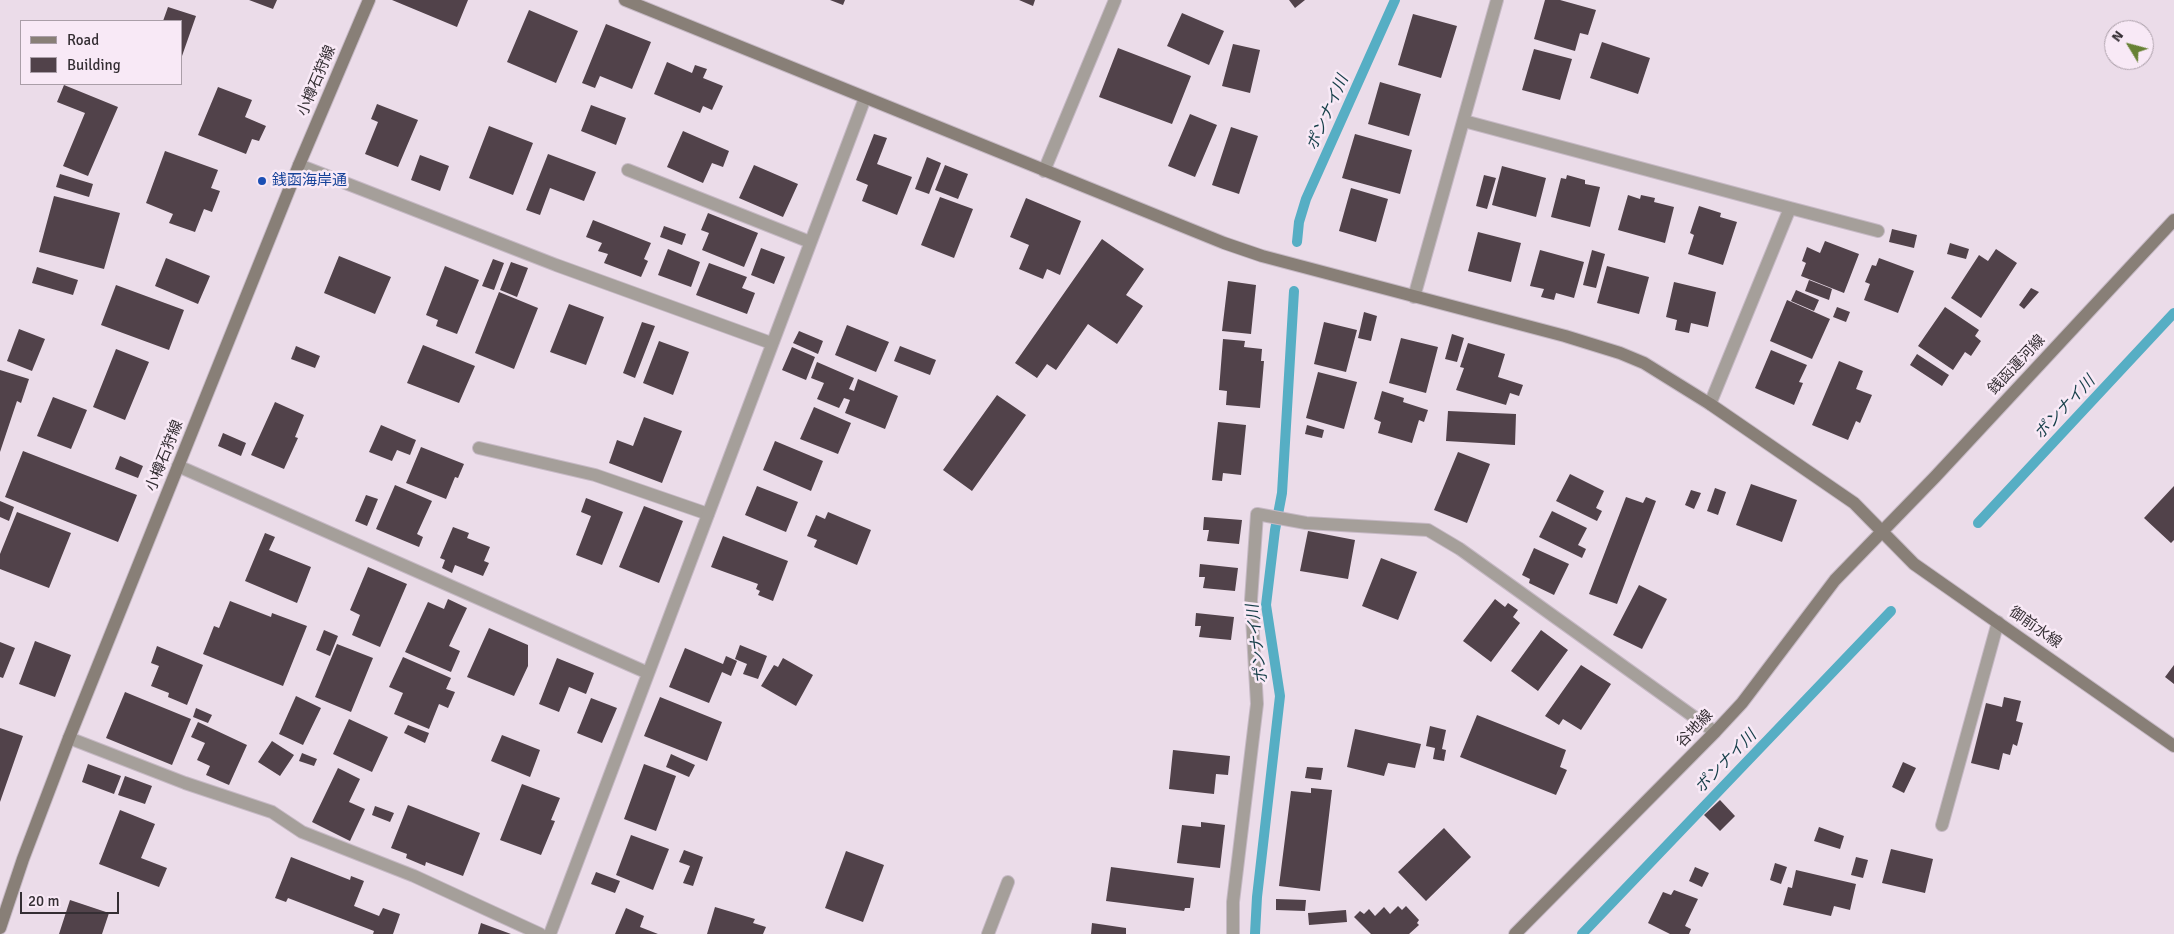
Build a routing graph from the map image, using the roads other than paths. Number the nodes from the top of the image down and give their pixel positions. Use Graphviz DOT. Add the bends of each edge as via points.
graph roads {
  1 [pos="368,0"];
  2 [pos="625,0"];
  3 [pos="1115,0"];
  4 [pos="1497,0"];
  5 [pos="865,98"];
  6 [pos="1464,121"];
  7 [pos="299,165"];
  8 [pos="628,170"];
  9 [pos="1044,171"];
  10 [pos="1790,208"];
  11 [pos="2174,220"];
  12 [pos="1878,231"];
  13 [pos="810,242"];
  14 [pos="1414,297"];
  15 [pos="771,343"];
  16 [pos="1710,404"];
  17 [pos="478,448"];
  18 [pos="178,466"];
  19 [pos="708,514"];
  20 [pos="1882,531"];
  21 [pos="1998,622"];
  22 [pos="648,673"];
  23 [pos="1715,732"];
  24 [pos="69,738"];
  25 [pos="2174,746"];
  26 [pos="1942,825"];
  27 [pos="1008,882"];
  28 [pos="0,928"];
  29 [pos="540,934"];
  30 [pos="550,934"];
  31 [pos="988,934"];
  32 [pos="1233,934"];
  33 [pos="1515,934"];
  1 -- 7 [label="street, 小樽石狩線"];
  2 -- 5 [label="street, 御前水線"];
  3 -- 9 [label="street"];
  4 -- 6 [label="street"];
  5 -- 9 [label="street, 御前水線"];
  5 -- 13 [label="street"];
  6 -- 10 [label="street"];
  6 -- 14 [label="street"];
  7 -- 15 [label="street" via="556,266"];
  7 -- 18 [label="street, 小樽石狩線"];
  8 -- 13 [label="street"];
  9 -- 14 [label="street, 御前水線" via="1224,243"];
  10 -- 12 [label="street"];
  10 -- 16 [label="street"];
  11 -- 20 [label="street, 銭函運河線"];
  13 -- 15 [label="street"];
  14 -- 16 [label="street, 御前水線" via="1620,353 1644,363"];
  15 -- 19 [label="street"];
  16 -- 20 [label="street, 御前水線" via="1854,503"];
  17 -- 19 [label="street" via="595,475"];
  18 -- 22 [label="street"];
  18 -- 24 [label="street, 小樽石狩線"];
  19 -- 22 [label="street"];
  20 -- 21 [label="street, 御前水線" via="1914,564"];
  20 -- 23 [label="street, 谷地線" via="1835,580 1742,703"];
  21 -- 25 [label="street, 御前水線"];
  21 -- 26 [label="street"];
  22 -- 30 [label="street"];
  23 -- 32 [label="street" via="1460,549 1428,530 1306,523 1257,514 1251,600 1257,704 1233,902"];
  23 -- 33 [label="street, 谷地線"];
  24 -- 28 [label="street, 小樽石狩線"];
  24 -- 29 [label="street" via="184,784 272,812 302,832 414,876"];
  27 -- 31 [label="street"];
}
